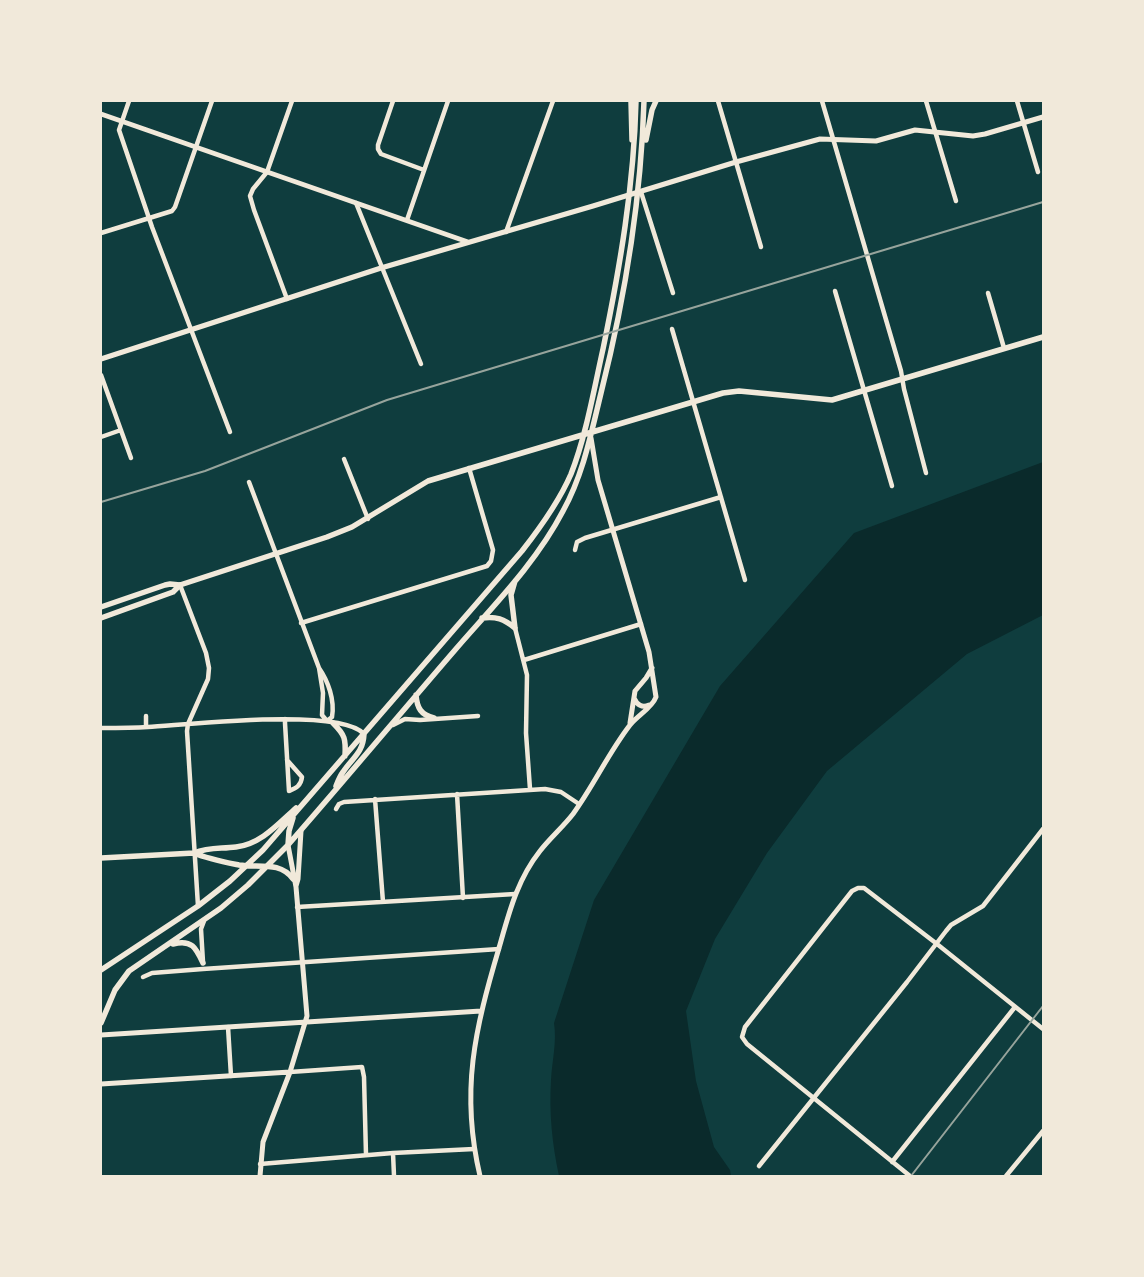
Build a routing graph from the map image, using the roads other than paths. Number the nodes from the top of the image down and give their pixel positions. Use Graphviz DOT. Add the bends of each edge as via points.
graph roads {
  1 [pos="129,101"];
  2 [pos="212,101"];
  3 [pos="292,101"];
  4 [pos="393,101"];
  5 [pos="448,101"];
  6 [pos="553,101"];
  7 [pos="631,101"];
  8 [pos="636,101"];
  9 [pos="644,101"];
  10 [pos="656,101"];
  11 [pos="718,101"];
  12 [pos="822,101"];
  13 [pos="926,101"];
  14 [pos="1017,101"];
  15 [pos="101,114"];
  16 [pos="1043,117"];
  17 [pos="122,121"];
  18 [pos="1023,123"];
  19 [pos="633,126"];
  20 [pos="646,130"];
  21 [pos="935,131"];
  22 [pos="833,139"];
  23 [pos="196,148"];
  24 [pos="736,162"];
  25 [pos="424,170"];
  26 [pos="267,172"];
  27 [pos="1038,172"];
  28 [pos="641,192"];
  29 [pos="956,201"];
  30 [pos="356,203"];
  31 [pos="149,218"];
  32 [pos="407,220"];
  33 [pos="506,232"];
  34 [pos="101,233"];
  35 [pos="468,242"];
  36 [pos="760,247"];
  37 [pos="381,268"];
  38 [pos="835,291"];
  39 [pos="673,293"];
  40 [pos="988,293"];
  41 [pos="287,299"];
  42 [pos="192,329"];
  43 [pos="672,329"];
  44 [pos="1043,337"];
  45 [pos="1004,348"];
  46 [pos="101,358"];
  47 [pos="421,364"];
  48 [pos="101,374"];
  49 [pos="902,379"];
  50 [pos="865,390"];
  51 [pos="693,401"];
  52 [pos="121,430"];
  53 [pos="230,432"];
  54 [pos="589,432"];
  55 [pos="581,434"];
  56 [pos="101,437"];
  57 [pos="131,458"];
  58 [pos="344,459"];
  59 [pos="595,467"];
  60 [pos="468,468"];
  61 [pos="926,473"];
  62 [pos="248,482"];
  63 [pos="892,486"];
  64 [pos="721,497"];
  65 [pos="368,518"];
  66 [pos="613,530"];
  67 [pos="575,550"];
  68 [pos="276,554"];
  69 [pos="516,578"];
  70 [pos="745,580"];
  71 [pos="180,585"];
  72 [pos="101,608"];
  73 [pos="101,618"];
  74 [pos="482,618"];
  75 [pos="302,623"];
  76 [pos="641,624"];
  77 [pos="515,628"];
  78 [pos="524,660"];
  79 [pos="319,668"];
  80 [pos="652,668"];
  81 [pos="639,686"];
  82 [pos="655,692"];
  83 [pos="416,695"];
  84 [pos="634,698"];
  85 [pos="651,704"];
  86 [pos="146,716"];
  87 [pos="478,716"];
  88 [pos="285,718"];
  89 [pos="434,718"];
  90 [pos="327,721"];
  91 [pos="334,723"];
  92 [pos="188,724"];
  93 [pos="392,725"];
  94 [pos="630,725"];
  95 [pos="146,727"];
  96 [pos="101,728"];
  97 [pos="364,734"];
  98 [pos="345,756"];
  99 [pos="287,760"];
  100 [pos="316,789"];
  101 [pos="530,789"];
  102 [pos="332,794"];
  103 [pos="457,794"];
  104 [pos="376,799"];
  105 [pos="579,804"];
  106 [pos="336,809"];
  107 [pos="294,815"];
  108 [pos="1043,829"];
  109 [pos="301,831"];
  110 [pos="288,845"];
  111 [pos="194,853"];
  112 [pos="101,858"];
  113 [pos="246,866"];
  114 [pos="268,866"];
  115 [pos="293,879"];
  116 [pos="296,887"];
  117 [pos="515,894"];
  118 [pos="463,898"];
  119 [pos="383,902"];
  120 [pos="198,906"];
  121 [pos="297,907"];
  122 [pos="204,921"];
  123 [pos="937,944"];
  124 [pos="166,946"];
  125 [pos="499,950"];
  126 [pos="303,962"];
  127 [pos="203,966"];
  128 [pos="101,970"];
  129 [pos="143,977"];
  130 [pos="1015,1007"];
  131 [pos="481,1011"];
  132 [pos="306,1022"];
  133 [pos="101,1023"];
  134 [pos="228,1027"];
  135 [pos="1043,1029"];
  136 [pos="101,1036"];
  137 [pos="290,1072"];
  138 [pos="231,1076"];
  139 [pos="101,1084"];
  140 [pos="814,1099"];
  141 [pos="1043,1131"];
  142 [pos="474,1149"];
  143 [pos="393,1153"];
  144 [pos="366,1155"];
  145 [pos="892,1162"];
  146 [pos="260,1164"];
  147 [pos="759,1166"];
  148 [pos="260,1176"];
  149 [pos="394,1176"];
  150 [pos="480,1176"];
  151 [pos="910,1176"];
  152 [pos="1006,1176"];
  1 -- 17 [label="street"];
  2 -- 23 [label="street"];
  3 -- 26 [label="street"];
  4 -- 25 [label="street" via="378,145 379,151"];
  5 -- 25 [label="street"];
  6 -- 33 [label="street"];
  7 -- 19 [label="main road"];
  8 -- 19 [label="main road"];
  9 -- 20 [label="main road"];
  10 -- 20 [label="main road"];
  11 -- 24 [label="street"];
  12 -- 22 [label="street"];
  13 -- 21 [label="street"];
  14 -- 18 [label="street"];
  15 -- 17 [label="street"];
  16 -- 18 [label="street"];
  17 -- 23 [label="street"];
  17 -- 31 [label="street" via="119,130"];
  18 -- 21 [label="street" via="973,136"];
  18 -- 27 [label="street"];
  19 -- 97 [label="main road" via="634,157 616,287 570,476 534,535"];
  20 -- 69 [label="main road" via="624,287 587,452 568,503"];
  21 -- 22 [label="street" via="915,130 876,141"];
  21 -- 29 [label="street"];
  22 -- 24 [label="street" via="820,139"];
  22 -- 49 [label="street"];
  23 -- 26 [label="street"];
  23 -- 31 [label="street" via="176,208"];
  24 -- 28 [label="street"];
  24 -- 36 [label="street"];
  25 -- 32 [label="street"];
  26 -- 30 [label="street"];
  26 -- 41 [label="street" via="250,196"];
  28 -- 33 [label="street"];
  28 -- 39 [label="street"];
  30 -- 32 [label="street"];
  30 -- 37 [label="street"];
  31 -- 34 [label="street"];
  31 -- 42 [label="street"];
  32 -- 35 [label="street"];
  33 -- 35 [label="street"];
  35 -- 37 [label="street"];
  37 -- 41 [label="street"];
  37 -- 47 [label="street"];
  38 -- 50 [label="street"];
  40 -- 45 [label="street"];
  41 -- 42 [label="street"];
  42 -- 46 [label="street"];
  42 -- 53 [label="street"];
  43 -- 51 [label="street"];
  44 -- 45 [label="main road"];
  45 -- 49 [label="main road"];
  48 -- 52 [label="street"];
  49 -- 50 [label="main road"];
  49 -- 61 [label="street"];
  50 -- 51 [label="main road" via="827,400 728,391"];
  50 -- 63 [label="street"];
  51 -- 54 [label="main road"];
  51 -- 64 [label="street"];
  52 -- 56 [label="street"];
  52 -- 57 [label="street"];
  54 -- 55 [label="main road"];
  54 -- 59 [label="street"];
  55 -- 59 [label="street"];
  55 -- 60 [label="main road"];
  58 -- 65 [label="street"];
  59 -- 66 [label="street"];
  60 -- 65 [label="main road" via="428,481"];
  60 -- 75 [label="street" via="493,550 487,566"];
  62 -- 68 [label="street"];
  64 -- 66 [label="street"];
  64 -- 70 [label="street"];
  65 -- 68 [label="main road" via="327,537"];
  66 -- 67 [label="street" via="577,542"];
  66 -- 76 [label="street"];
  68 -- 71 [label="main road"];
  68 -- 75 [label="street"];
  69 -- 74 [label="main road"];
  69 -- 77 [label="main road" via="511,595"];
  71 -- 72 [label="main road" via="170,584"];
  71 -- 73 [label="main road" via="173,592"];
  71 -- 92 [label="street" via="209,668 208,679"];
  74 -- 77 [label="main road" via="502,618"];
  74 -- 83 [label="main road"];
  75 -- 79 [label="street"];
  76 -- 78 [label="street"];
  76 -- 80 [label="street"];
  77 -- 78 [label="street"];
  78 -- 101 [label="street"];
  79 -- 90 [label="street" via="322,715"];
  79 -- 90 [label="street" via="328,687 333,710"];
  80 -- 81 [label="street"];
  80 -- 82 [label="street"];
  81 -- 82 [label="street" via="649,685"];
  81 -- 84 [label="street"];
  82 -- 85 [label="street"];
  83 -- 89 [label="main road" via="420,711"];
  83 -- 93 [label="main road"];
  84 -- 85 [label="street" via="641,706"];
  84 -- 94 [label="street"];
  85 -- 94 [label="street"];
  86 -- 95 [label="street"];
  87 -- 89 [label="street"];
  88 -- 90 [label="street"];
  88 -- 92 [label="street"];
  88 -- 99 [label="street"];
  89 -- 93 [label="street" via="405,719"];
  90 -- 91 [label="street"];
  91 -- 97 [label="street" via="353,726"];
  91 -- 98 [label="main road" via="346,740"];
  92 -- 95 [label="street"];
  92 -- 111 [label="street"];
  93 -- 102 [label="main road"];
  94 -- 105 [label="street"];
  95 -- 96 [label="street"];
  97 -- 98 [label="main road"];
  97 -- 102 [label="main road" via="361,750 343,772"];
  98 -- 100 [label="main road"];
  99 -- 99 [label="street" via="288,768 289,791 298,787 302,778"];
  100 -- 107 [label="main road"];
  100 -- 111 [label="main road" via="255,842 238,847 204,848"];
  101 -- 103 [label="street"];
  101 -- 105 [label="street" via="556,791"];
  102 -- 109 [label="main road"];
  103 -- 104 [label="street"];
  103 -- 118 [label="street"];
  104 -- 106 [label="street" via="344,802"];
  104 -- 119 [label="street"];
  105 -- 117 [label="street" via="533,860"];
  107 -- 110 [label="main road"];
  107 -- 113 [label="main road"];
  108 -- 123 [label="street" via="983,906 951,926"];
  109 -- 110 [label="main road"];
  109 -- 116 [label="street"];
  110 -- 114 [label="main road"];
  110 -- 115 [label="street"];
  111 -- 112 [label="main road"];
  111 -- 113 [label="main road"];
  111 -- 120 [label="street"];
  113 -- 114 [label="main road"];
  113 -- 120 [label="main road"];
  114 -- 115 [label="main road" via="286,870"];
  114 -- 122 [label="main road"];
  115 -- 116 [label="street"];
  116 -- 121 [label="street"];
  117 -- 118 [label="street"];
  117 -- 125 [label="street"];
  118 -- 119 [label="street"];
  119 -- 121 [label="street"];
  120 -- 128 [label="main road"];
  121 -- 126 [label="street"];
  122 -- 124 [label="main road"];
  122 -- 127 [label="street"];
  123 -- 130 [label="street"];
  123 -- 140 [label="street"];
  123 -- 140 [label="street" via="864,888 852,890 745,1028 742,1037"];
  124 -- 127 [label="main road" via="188,942 198,951"];
  124 -- 133 [label="main road" via="137,964 123,978"];
  125 -- 126 [label="street"];
  125 -- 131 [label="street"];
  126 -- 127 [label="street"];
  126 -- 132 [label="street"];
  127 -- 129 [label="street"];
  130 -- 135 [label="street"];
  130 -- 145 [label="street"];
  131 -- 132 [label="street"];
  131 -- 142 [label="street" via="470,1084"];
  132 -- 134 [label="street"];
  132 -- 137 [label="street"];
  134 -- 136 [label="street"];
  134 -- 138 [label="street"];
  137 -- 138 [label="street"];
  137 -- 144 [label="street" via="362,1067"];
  137 -- 146 [label="street" via="263,1142"];
  138 -- 139 [label="street"];
  140 -- 145 [label="street"];
  140 -- 147 [label="street"];
  141 -- 152 [label="street"];
  142 -- 143 [label="street"];
  142 -- 150 [label="street"];
  143 -- 144 [label="street"];
  143 -- 149 [label="street"];
  144 -- 146 [label="street"];
  145 -- 151 [label="street"];
  146 -- 148 [label="street"];
}
